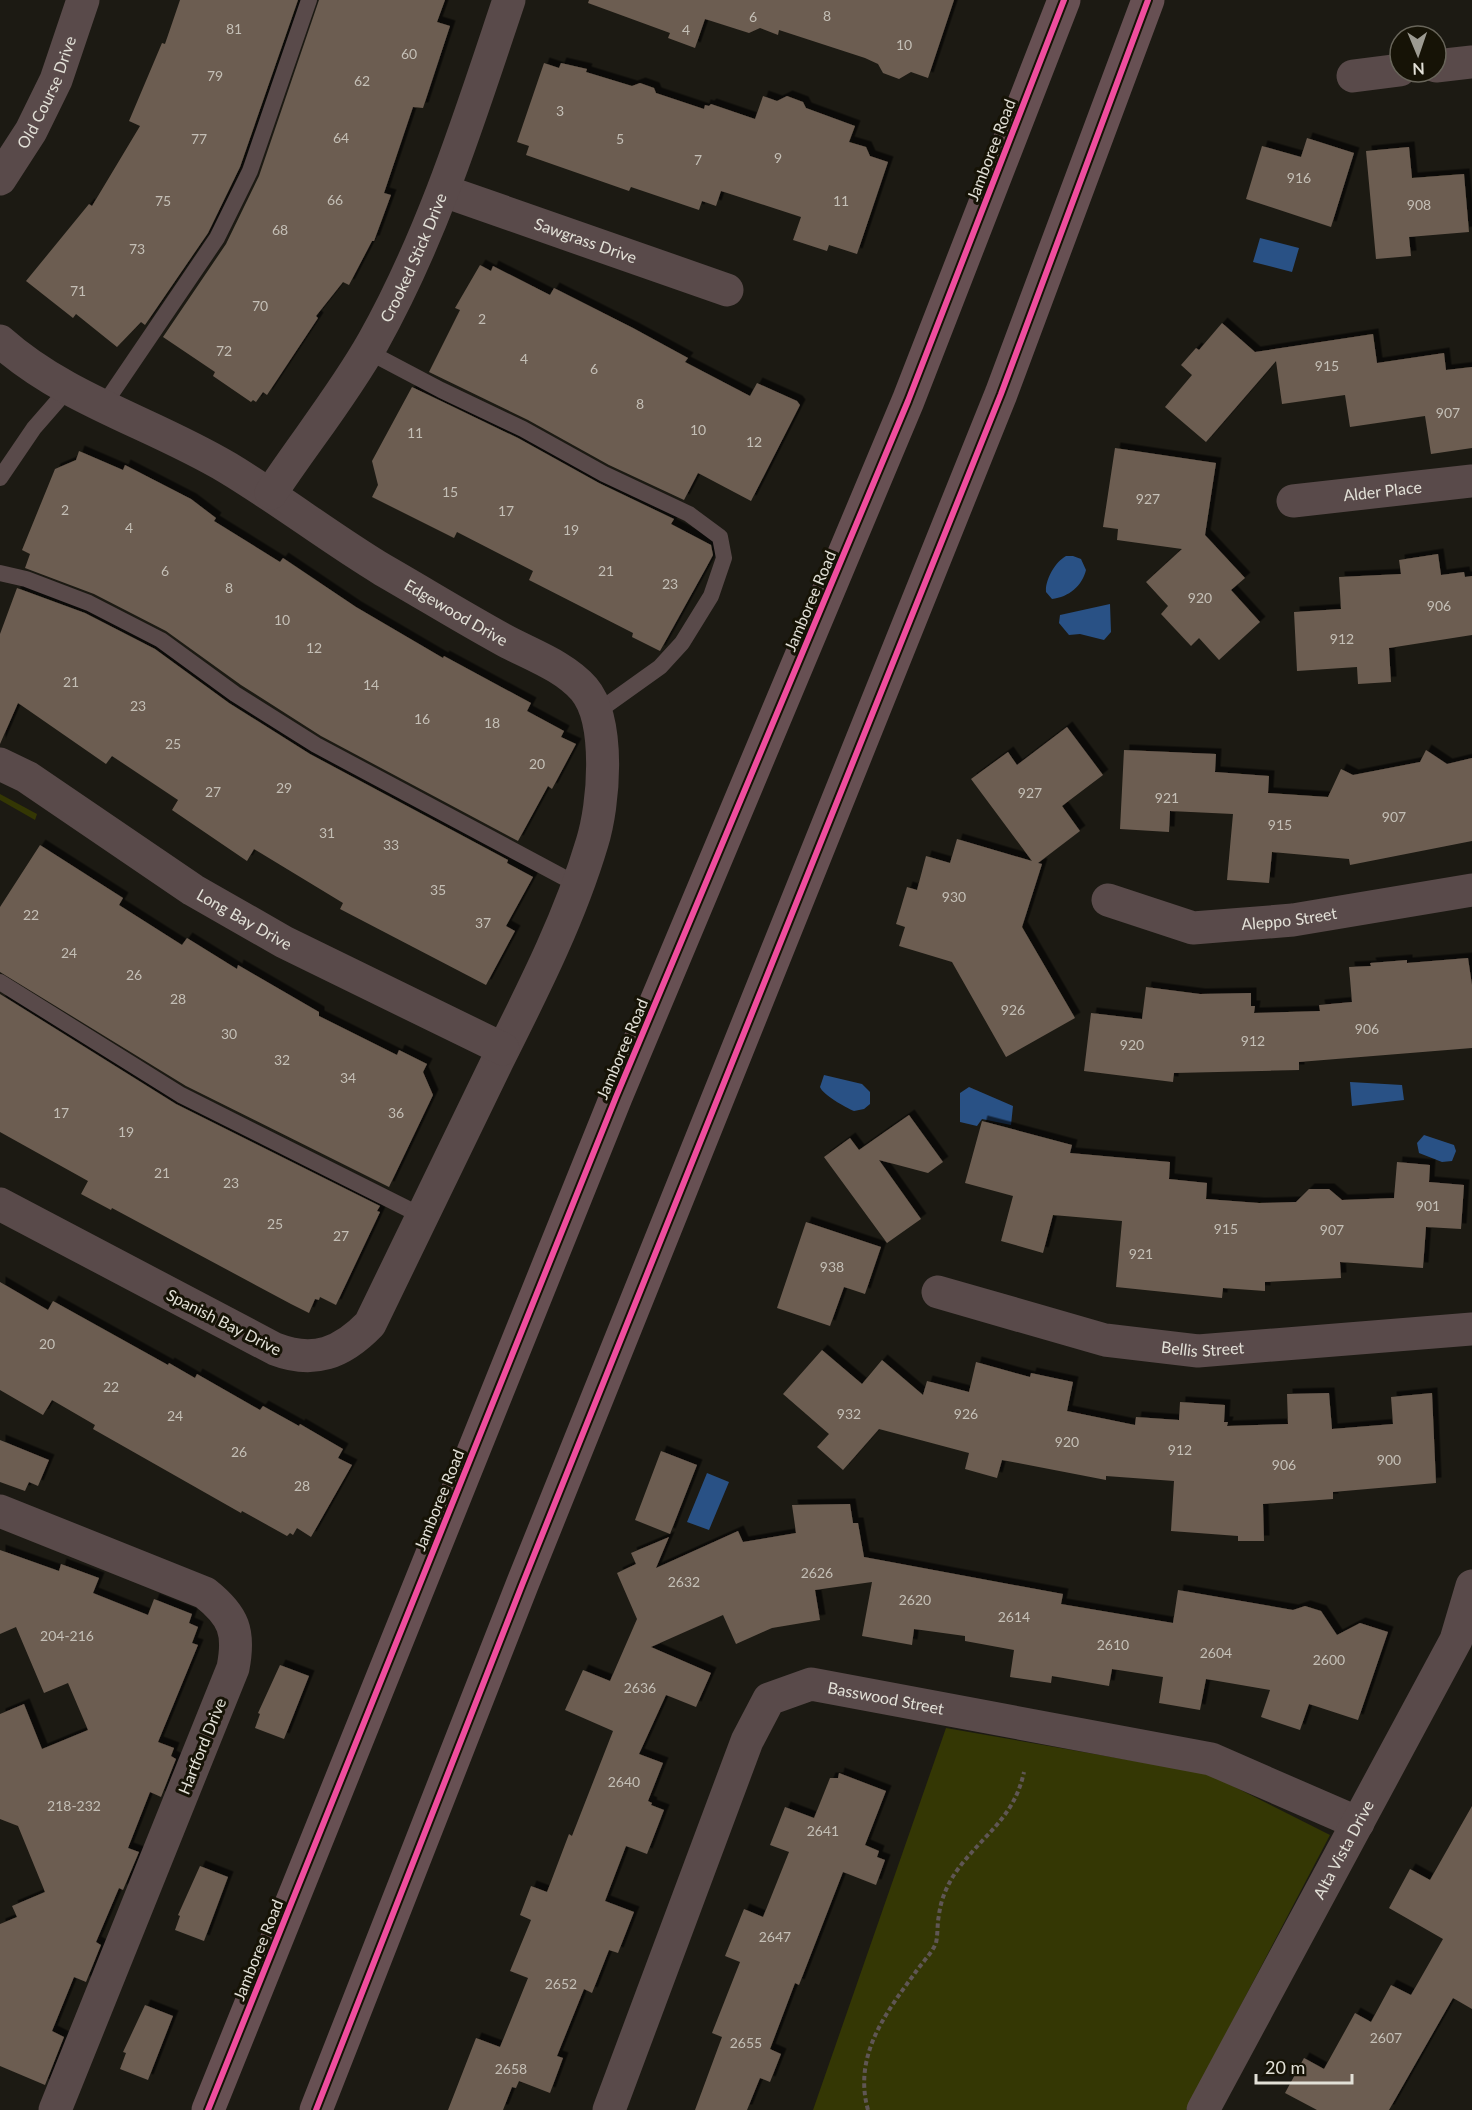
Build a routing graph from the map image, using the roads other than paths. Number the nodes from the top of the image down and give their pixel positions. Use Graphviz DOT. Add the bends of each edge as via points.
graph roads {
  1 [pos="83,0"];
  2 [pos="309,0"];
  3 [pos="509,0"];
  4 [pos="1064,0"];
  5 [pos="1148,0"];
  6 [pos="1472,62"];
  7 [pos="1448,65"];
  8 [pos="1388,72"];
  9 [pos="1353,76"];
  10 [pos="0,179"];
  11 [pos="444,191"];
  12 [pos="727,290"];
  13 [pos="0,341"];
  14 [pos="368,351"];
  15 [pos="68,389"];
  16 [pos="103,406"];
  17 [pos="0,478"];
  18 [pos="1472,481"];
  19 [pos="270,493"];
  20 [pos="1293,501"];
  21 [pos="0,573"];
  22 [pos="597,712"];
  23 [pos="0,764"];
  24 [pos="578,885"];
  25 [pos="1472,890"];
  26 [pos="1108,900"];
  27 [pos="0,982"];
  28 [pos="504,1049"];
  29 [pos="0,1204"];
  30 [pos="422,1216"];
  31 [pos="938,1292"];
  32 [pos="1472,1329"];
  33 [pos="0,1512"];
  34 [pos="1472,1586"];
  35 [pos="1358,1822"];
  36 [pos="56,2110"];
  37 [pos="208,2110"];
  38 [pos="316,2110"];
  39 [pos="609,2110"];
  40 [pos="1203,2110"];
  1 -- 10 [label="street, Old Course Drive" via="56,80 31,131"];
  2 -- 16 [label="lane" via="250,171 217,238"];
  3 -- 11 [label="street, Crooked Stick Drive"];
  4 -- 37 [label="main road, Jamboree Road" via="908,401 612,1108"];
  5 -- 38 [label="main road" via="1001,394 522,1585"];
  6 -- 7 [label="street"];
  8 -- 9 [label="street"];
  11 -- 12 [label="street, Sawgrass Drive"];
  11 -- 14 [label="street, Crooked Stick Drive"];
  13 -- 15 [label="street, Edgewood Drive"];
  14 -- 19 [label="street, Crooked Stick Drive"];
  14 -- 22 [label="lane" via="688,514 720,537 724,558 711,596 682,643 660,667"];
  15 -- 16 [label="street, Edgewood Drive"];
  15 -- 17 [label="lane" via="34,428"];
  16 -- 19 [label="street, Edgewood Drive" via="191,445"];
  18 -- 20 [label="street, Alder Place"];
  19 -- 22 [label="street, Edgewood Drive" via="379,567 569,675 586,692"];
  21 -- 24 [label="lane" via="89,603 161,640 316,745"];
  22 -- 24 [label="street, Edgewood Drive" via="601,736 600,794 594,840"];
  23 -- 28 [label="street, Long Bay Drive" via="27,777 193,890 284,942"];
  24 -- 28 [label="street, Edgewood Drive" via="566,921"];
  25 -- 26 [label="street, Aleppo Street" via="1293,920 1193,928"];
  27 -- 30 [label="lane" via="181,1095"];
  28 -- 30 [label="street, Spanish Bay Drive"];
  29 -- 30 [label="street, Spanish Bay Drive" via="275,1349 289,1355 313,1356 333,1353 370,1324"];
  31 -- 32 [label="street, Bellis Street" via="1105,1340 1198,1351"];
  33 -- 36 [label="street, Hartford Drive" via="205,1593 222,1606 233,1625 237,1647 233,1668"];
  34 -- 35 [label="street, Alta Vista Drive" via="1456,1640"];
  35 -- 39 [label="street, Basswood Street" via="1211,1759 811,1684 769,1699 747,1741"];
  35 -- 40 [label="street, Alta Vista Drive"];
}
